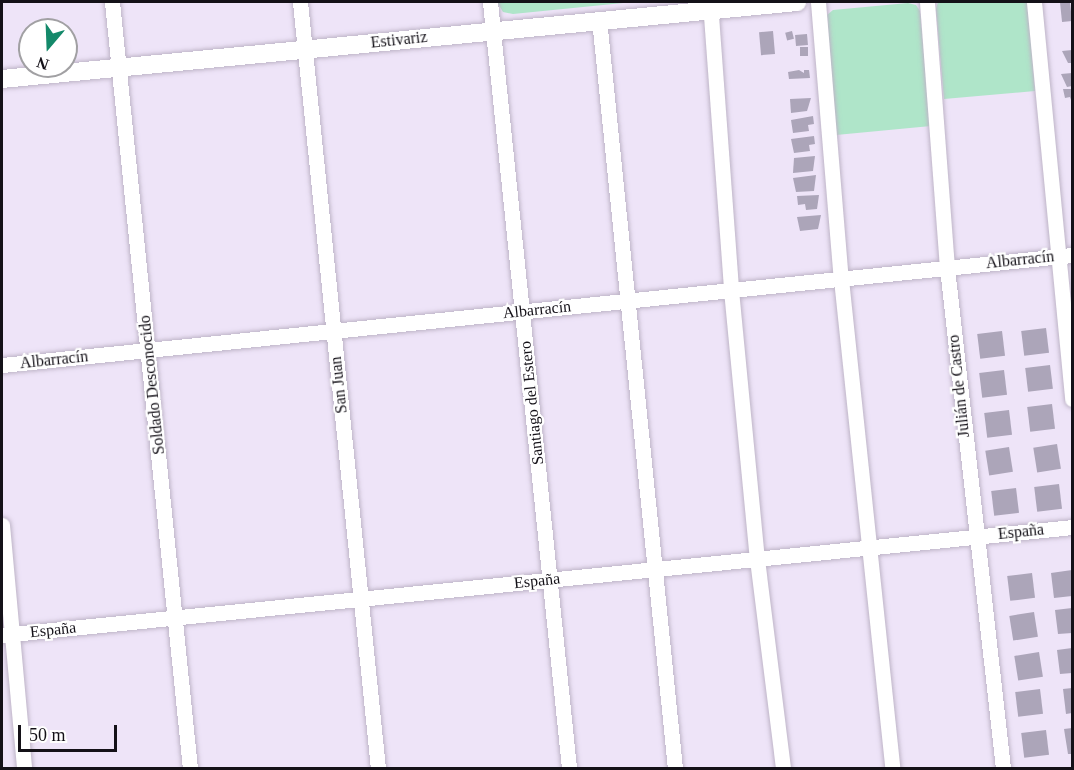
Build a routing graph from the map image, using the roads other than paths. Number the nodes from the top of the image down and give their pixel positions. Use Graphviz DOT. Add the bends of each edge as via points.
graph roads {
  1 [pos="112,2"];
  2 [pos="300,2"];
  3 [pos="490,2"];
  4 [pos="797,2"];
  5 [pos="818,2"];
  6 [pos="927,2"];
  7 [pos="1034,2"];
  8 [pos="710,5"];
  9 [pos="599,19"];
  10 [pos="493,30"];
  11 [pos="305,49"];
  12 [pos="119,67"];
  13 [pos="2,79"];
  14 [pos="1065,256"];
  15 [pos="947,268"];
  16 [pos="841,279"];
  17 [pos="731,290"];
  18 [pos="627,300"];
  19 [pos="523,312"];
  20 [pos="334,331"];
  21 [pos="148,350"];
  22 [pos="2,365"];
  23 [pos="1072,399"];
  24 [pos="2,525"];
  25 [pos="1072,527"];
  26 [pos="975,537"];
  27 [pos="867,548"];
  28 [pos="757,559"];
  29 [pos="655,569"];
  30 [pos="550,579"];
  31 [pos="361,598"];
  32 [pos="176,617"];
  33 [pos="7,634"];
  34 [pos="24,768"];
  35 [pos="190,768"];
  36 [pos="378,768"];
  37 [pos="569,768"];
  38 [pos="675,768"];
  39 [pos="783,768"];
  40 [pos="892,768"];
  41 [pos="1003,768"];
  1 -- 12 [label="street, Soldado Desconocido"];
  2 -- 11 [label="street, San Juan"];
  3 -- 10 [label="street, Santiago del Estero"];
  4 -- 8 [label="street, Estivariz"];
  5 -- 16 [label="street"];
  6 -- 15 [label="street, Julián de Castro"];
  7 -- 14 [label="street"];
  8 -- 9 [label="street, Estivariz"];
  8 -- 17 [label="street"];
  9 -- 10 [label="street, Estivariz"];
  9 -- 18 [label="street"];
  10 -- 11 [label="street, Estivariz"];
  10 -- 19 [label="street, Santiago del Estero"];
  11 -- 12 [label="street, Estivariz"];
  11 -- 20 [label="street, San Juan"];
  12 -- 13 [label="street, Estivariz"];
  12 -- 21 [label="street, Soldado Desconocido"];
  14 -- 15 [label="street, Albarracín"];
  14 -- 23 [label="street"];
  15 -- 16 [label="street, Albarracín"];
  15 -- 26 [label="street, Julián de Castro"];
  16 -- 17 [label="street, Albarracín"];
  16 -- 27 [label="street"];
  17 -- 18 [label="street, Albarracín"];
  17 -- 28 [label="street"];
  18 -- 19 [label="street, Albarracín"];
  18 -- 29 [label="street"];
  19 -- 20 [label="street, Albarracín"];
  19 -- 30 [label="street, Santiago del Estero"];
  20 -- 21 [label="street, Albarracín"];
  20 -- 31 [label="street, San Juan"];
  21 -- 22 [label="street, Albarracín"];
  21 -- 32 [label="street, Soldado Desconocido"];
  24 -- 33 [label="street"];
  25 -- 26 [label="street, España"];
  26 -- 27 [label="street, España"];
  26 -- 41 [label="street, Julián de Castro"];
  27 -- 28 [label="street, España"];
  27 -- 40 [label="street"];
  28 -- 29 [label="street, España"];
  28 -- 39 [label="street"];
  29 -- 30 [label="street, España"];
  29 -- 38 [label="street"];
  30 -- 31 [label="street, España"];
  30 -- 37 [label="street, Santiago del Estero"];
  31 -- 32 [label="street, España"];
  31 -- 36 [label="street, San Juan"];
  32 -- 33 [label="street, España"];
  32 -- 35 [label="street, Soldado Desconocido"];
  33 -- 34 [label="street"];
}
